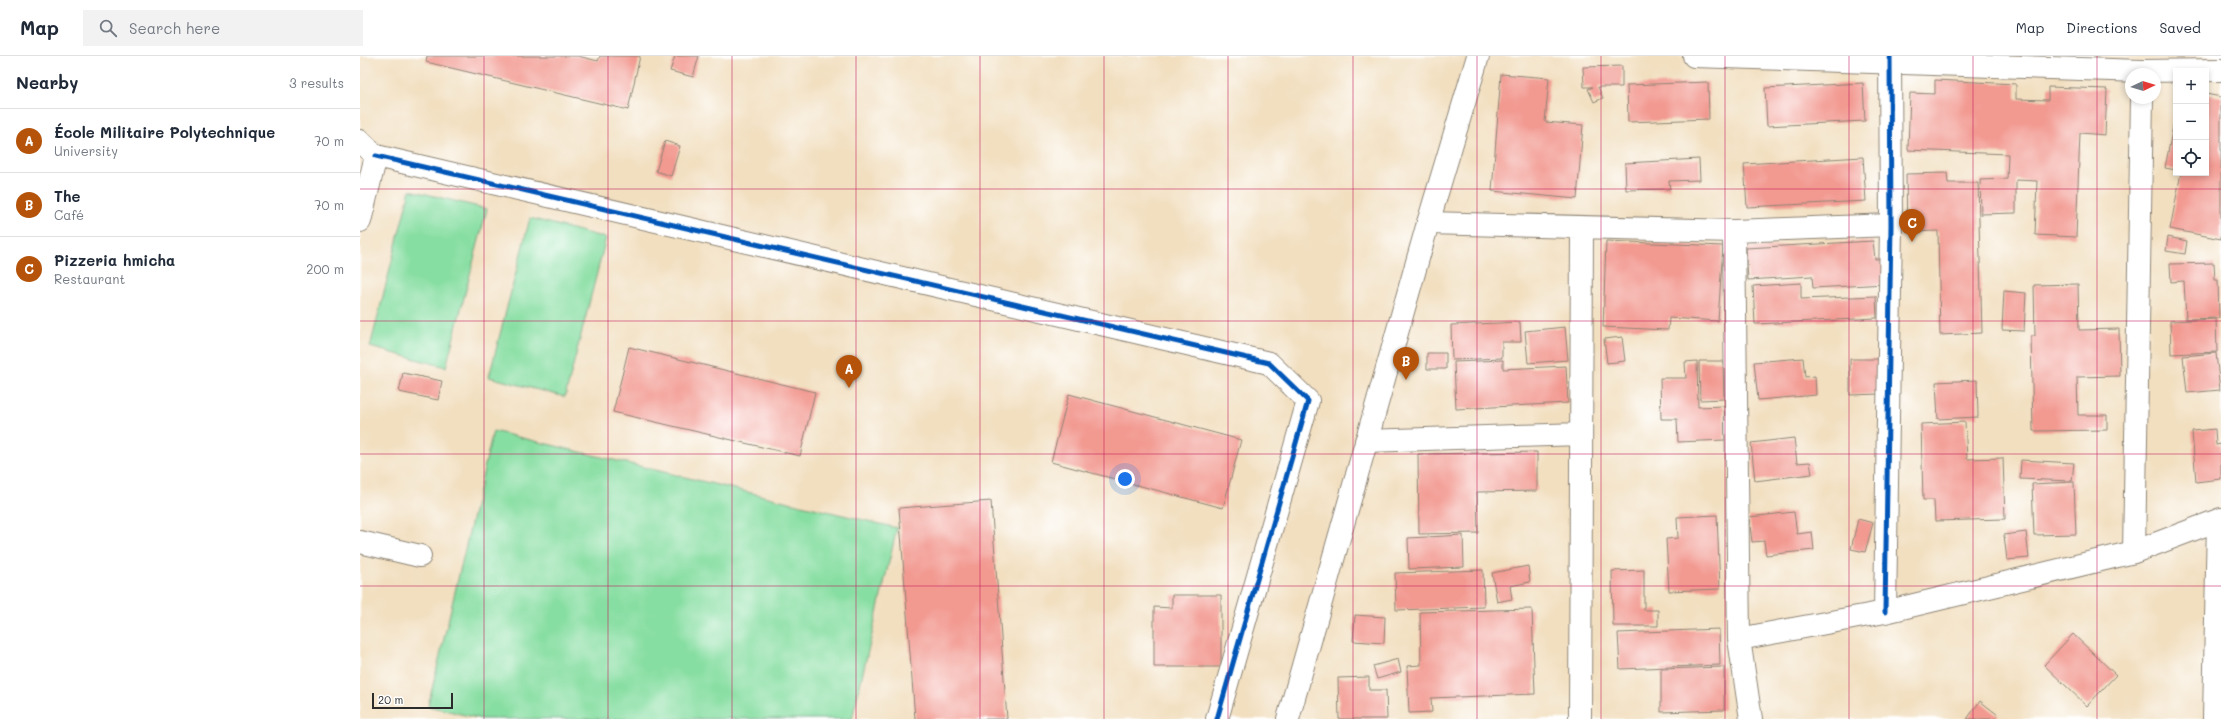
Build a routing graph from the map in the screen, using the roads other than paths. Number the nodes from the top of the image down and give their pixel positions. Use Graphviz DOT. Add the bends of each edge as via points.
graph roads {
  1 [pos="1478,56"];
  2 [pos="1694,56"];
  3 [pos="1890,59"];
  4 [pos="2221,70"];
  5 [pos="2125,72"];
  6 [pos="2161,72"];
  7 [pos="2142,104"];
  8 [pos="360,142"];
  9 [pos="376,156"];
  10 [pos="360,221"];
  11 [pos="1428,223"];
  12 [pos="1891,225"];
  13 [pos="1582,228"];
  14 [pos="1734,231"];
  15 [pos="1580,434"];
  16 [pos="1366,442"];
  17 [pos="2220,519"];
  18 [pos="360,542"];
  19 [pos="2134,552"];
  20 [pos="420,556"];
  21 [pos="1885,612"];
  22 [pos="1739,639"];
  23 [pos="2218,678"];
  24 [pos="1217,719"];
  25 [pos="1288,719"];
  26 [pos="1580,719"];
  27 [pos="1751,719"];
  28 [pos="2214,719"];
  1 -- 11 [label="street"];
  2 -- 3 [label="street"];
  3 -- 5 [label="street"];
  3 -- 12 [label="street"];
  4 -- 6 [label="street"];
  7 -- 19 [label="street"];
  8 -- 9 [label="street"];
  9 -- 10 [label="street"];
  9 -- 24 [label="street" via="1269,363 1308,401"];
  11 -- 13 [label="street"];
  11 -- 16 [label="street"];
  12 -- 14 [label="street"];
  12 -- 21 [label="street"];
  13 -- 14 [label="street"];
  13 -- 15 [label="street"];
  14 -- 22 [label="street"];
  15 -- 16 [label="street"];
  15 -- 26 [label="street"];
  16 -- 25 [label="street"];
  17 -- 19 [label="street"];
  17 -- 23 [label="street"];
  18 -- 20 [label="street"];
  19 -- 21 [label="street"];
  21 -- 22 [label="street"];
  22 -- 27 [label="street"];
  23 -- 28 [label="street"];
}
